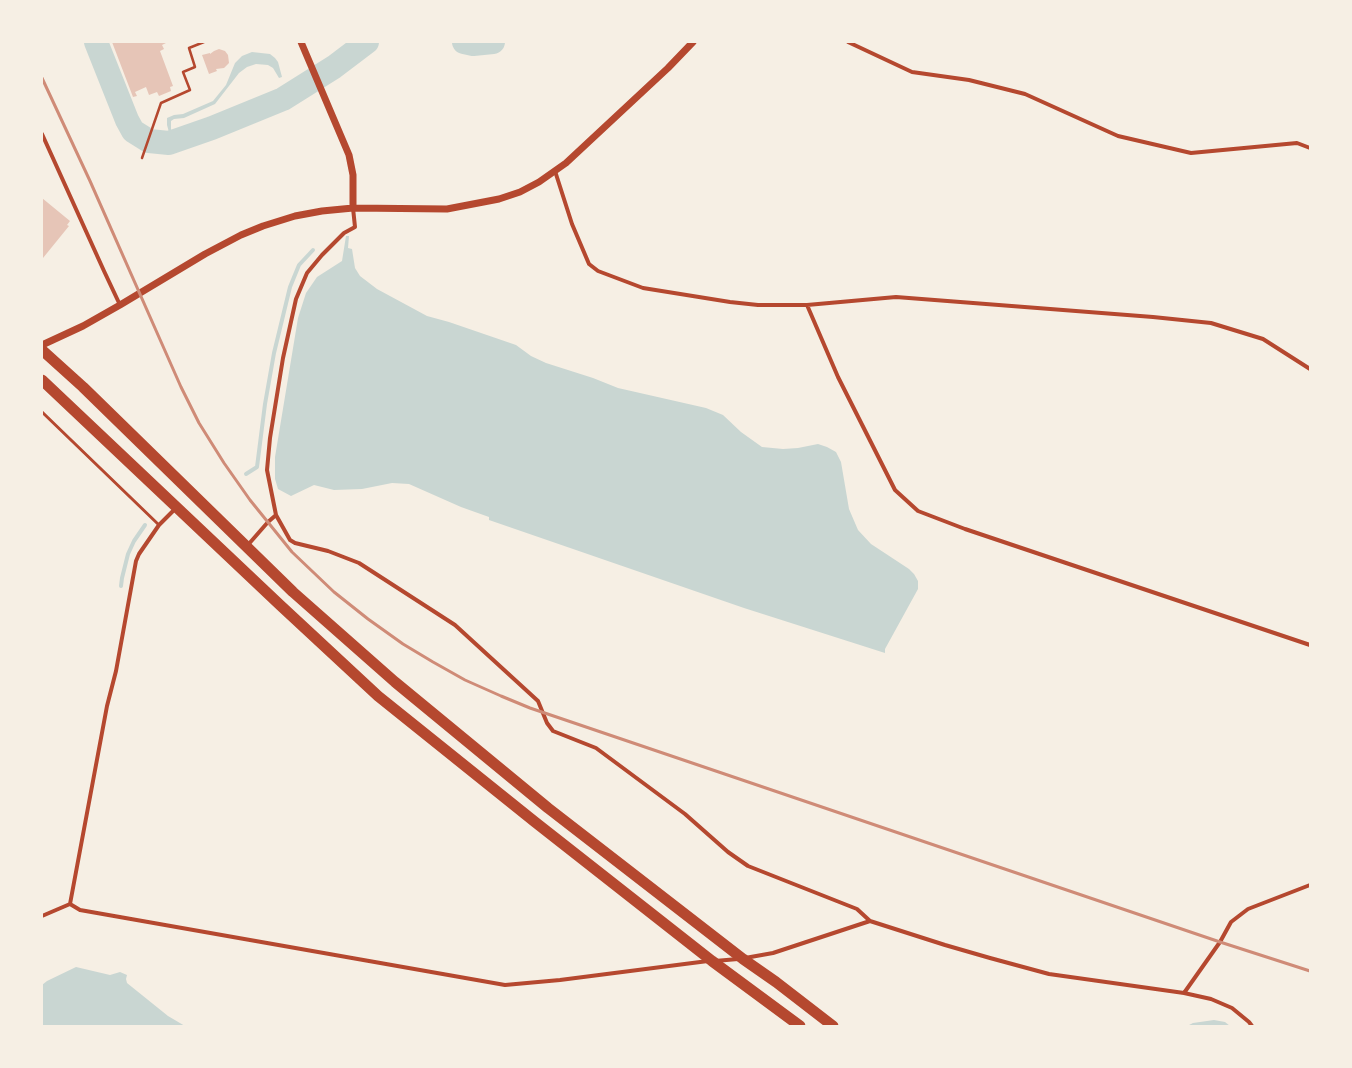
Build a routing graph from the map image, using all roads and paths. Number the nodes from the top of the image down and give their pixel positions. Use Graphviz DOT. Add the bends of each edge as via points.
graph roads {
  1 [pos="204,42"];
  2 [pos="301,42"];
  3 [pos="693,42"];
  4 [pos="848,42"];
  5 [pos="42,134"];
  6 [pos="1310,148"];
  7 [pos="142,158"];
  8 [pos="555,172"];
  9 [pos="354,208"];
  10 [pos="120,305"];
  11 [pos="807,305"];
  12 [pos="42,345"];
  13 [pos="42,350"];
  14 [pos="1310,369"];
  15 [pos="42,380"];
  16 [pos="42,412"];
  17 [pos="176,508"];
  18 [pos="276,515"];
  19 [pos="159,526"];
  20 [pos="246,546"];
  21 [pos="1310,645"];
  22 [pos="1310,885"];
  23 [pos="70,904"];
  24 [pos="42,916"];
  25 [pos="870,921"];
  26 [pos="743,958"];
  27 [pos="712,961"];
  28 [pos="1184,993"];
  29 [pos="800,1026"];
  30 [pos="833,1026"];
  31 [pos="1252,1026"];
  1 -- 7 [label="path" via="189,48 196,66 183,72 190,90 161,103"];
  2 -- 9 [label="street" via="349,155 353,175"];
  3 -- 8 [label="street"];
  4 -- 6 [label="street" via="912,72 969,80 1025,94 1118,136 1191,153 1297,143"];
  5 -- 10 [label="street"];
  8 -- 9 [label="street" via="520,192 475,205 447,209"];
  8 -- 11 [label="street" via="572,224 589,264 598,271 643,288 722,301 758,305"];
  9 -- 10 [label="street" via="295,216 240,235"];
  9 -- 18 [label="street" via="354,227 344,233 307,273 296,299 283,358 267,470"];
  10 -- 12 [label="street"];
  11 -- 14 [label="street" via="896,297 1211,323 1263,339"];
  11 -- 21 [label="street" via="838,377 895,490 918,511"];
  13 -- 20 [label="highway"];
  15 -- 17 [label="highway"];
  16 -- 19 [label="lane"];
  17 -- 19 [label="street"];
  17 -- 27 [label="highway" via="378,696"];
  18 -- 20 [label="street"];
  18 -- 25 [label="street" via="290,540 359,563 455,626 538,701 553,731 596,748 685,814 748,866 857,909"];
  19 -- 23 [label="street" via="136,561"];
  20 -- 26 [label="highway" via="395,682 548,808"];
  22 -- 28 [label="street" via="1248,909 1231,922"];
  23 -- 24 [label="street"];
  23 -- 27 [label="street" via="80,910 505,985"];
  25 -- 26 [label="street" via="772,953"];
  25 -- 28 [label="street" via="1048,974"];
  26 -- 27 [label="street"];
  26 -- 30 [label="highway"];
  27 -- 29 [label="highway"];
  28 -- 31 [label="street" via="1211,999 1232,1008"];
}
